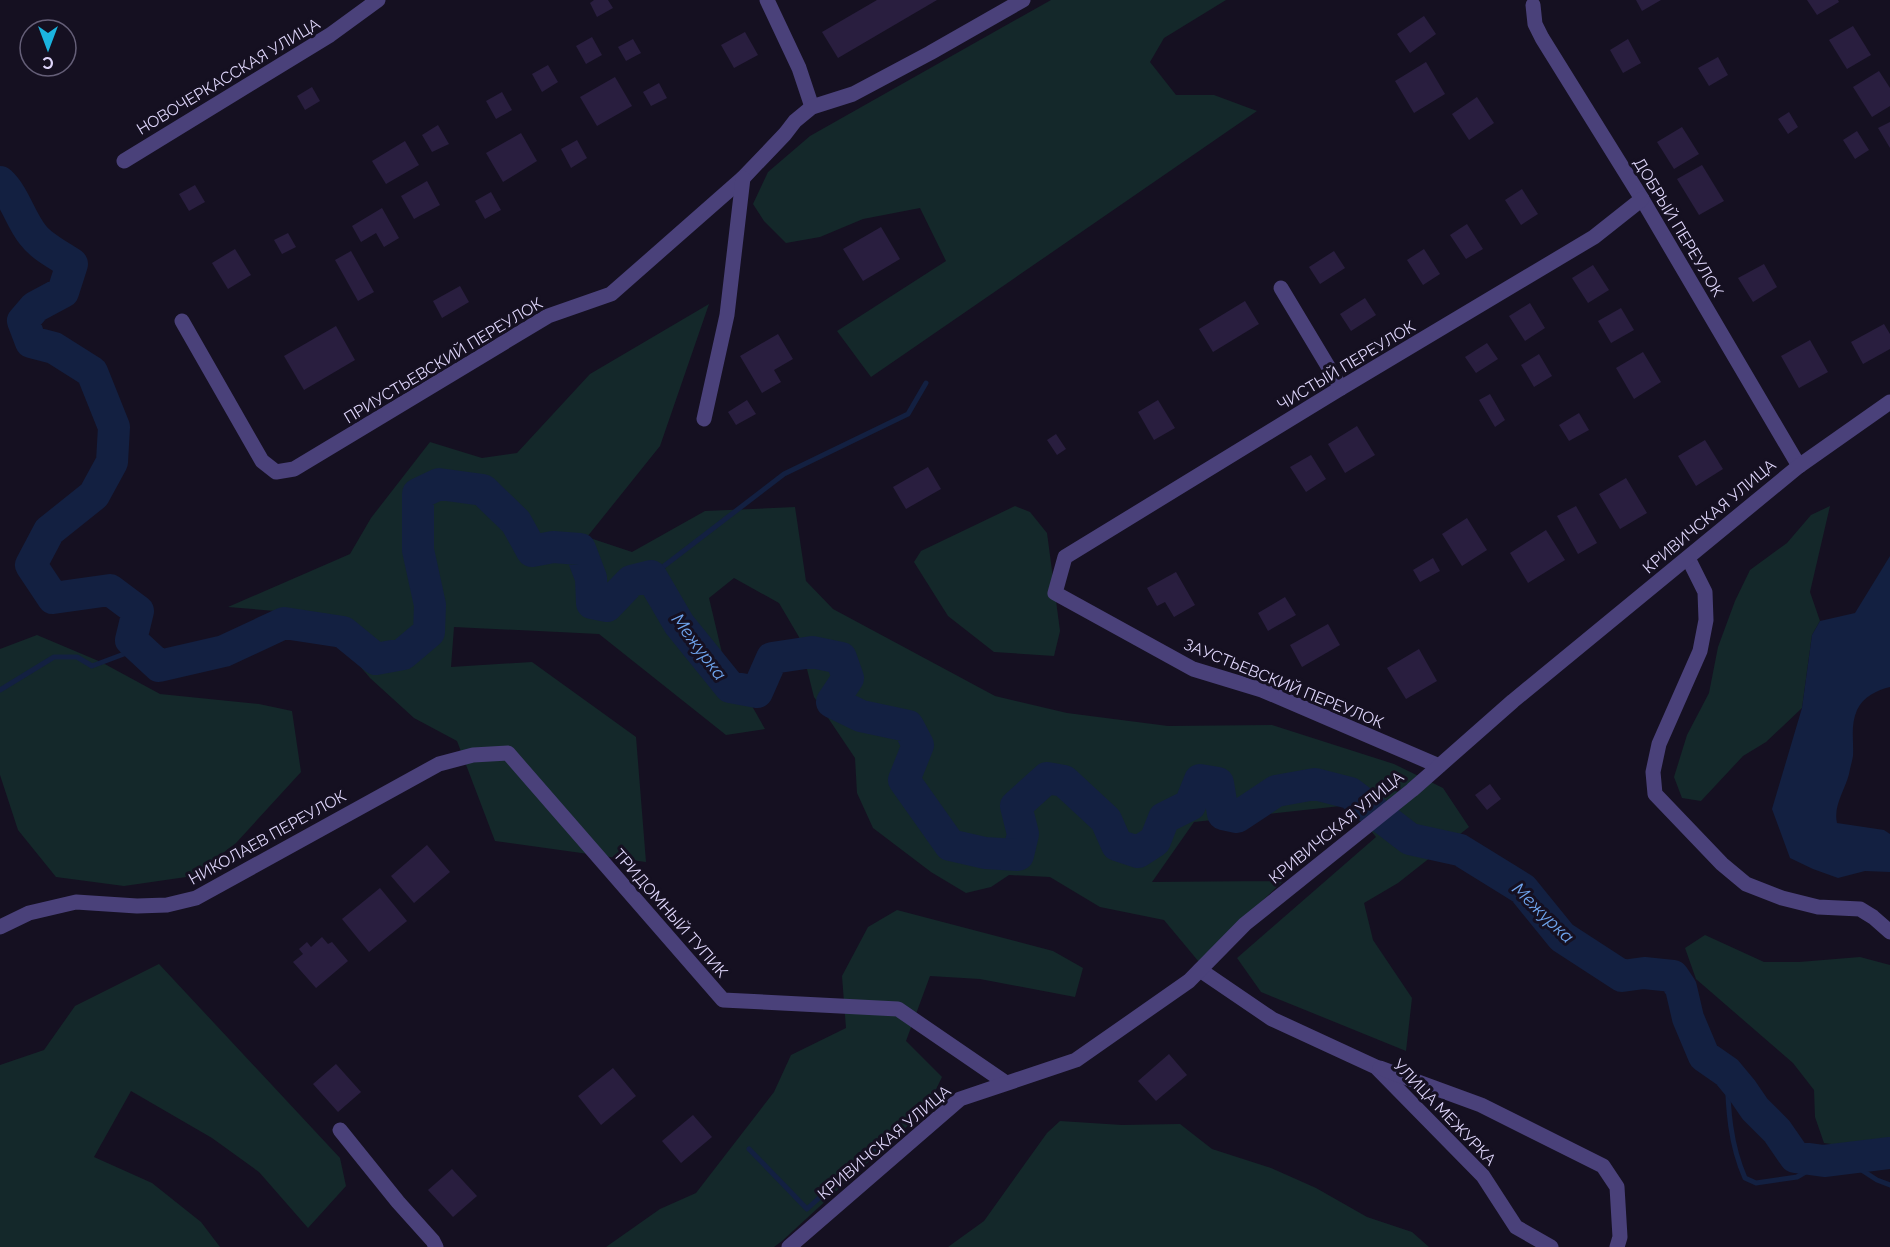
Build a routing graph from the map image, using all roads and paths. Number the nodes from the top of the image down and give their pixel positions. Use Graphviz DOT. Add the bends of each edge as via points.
graph roads {
  1 [pos="378,0"];
  2 [pos="767,0"];
  3 [pos="1023,0"];
  4 [pos="1533,5"];
  5 [pos="812,106"];
  6 [pos="124,161"];
  7 [pos="743,178"];
  8 [pos="1642,199"];
  9 [pos="1281,288"];
  10 [pos="182,321"];
  11 [pos="1341,388"];
  12 [pos="1890,402"];
  13 [pos="704,419"];
  14 [pos="1799,466"];
  15 [pos="1065,557"];
  16 [pos="1688,558"];
  17 [pos="508,753"];
  18 [pos="1439,766"];
  19 [pos="0,927"];
  20 [pos="1890,932"];
  21 [pos="1200,970"];
  22 [pos="1376,1067"];
  23 [pos="1006,1083"];
  24 [pos="340,1130"];
  25 [pos="436,1247"];
  26 [pos="789,1247"];
  27 [pos="1551,1247"];
  28 [pos="1617,1247"];
  1 -- 6 [label="street, НОВОЧЕРКАССКАЯ УЛИЦА" via="330,35"];
  2 -- 5 [label="street"];
  3 -- 5 [label="street" via="853,94"];
  4 -- 8 [label="street, ДОБРЫЙ ПЕРЕУЛОК" via="1535,24 1542,38"];
  5 -- 7 [label="street, ПРИУСТЬЕВСКИЙ ПЕРЕУЛОК"];
  7 -- 10 [label="street, ПРИУСТЬЕВСКИЙ ПЕРЕУЛОК" via="611,294 548,316 294,468 276,472 262,460"];
  7 -- 13 [label="street" via="727,315"];
  8 -- 11 [label="street, ЧИСТЫЙ ПЕРЕУЛОК" via="1594,237"];
  8 -- 14 [label="street, ДОБРЫЙ ПЕРЕУЛОК"];
  9 -- 11 [label="street"];
  11 -- 15 [label="street, ЧИСТЫЙ ПЕРЕУЛОК"];
  12 -- 14 [label="street, КРИВИЧСКАЯ УЛИЦА"];
  14 -- 16 [label="street, КРИВИЧСКАЯ УЛИЦА"];
  15 -- 18 [label="street, ЗАУСТЬЕВСКИЙ ПЕРЕУЛОК" via="1055,593 1193,669 1262,690"];
  16 -- 18 [label="street, КРИВИЧСКАЯ УЛИЦА"];
  16 -- 20 [label="street" via="1705,592 1706,620 1700,651 1659,744 1653,772 1655,794 1746,885 1818,907 1860,909"];
  17 -- 19 [label="street, НИКОЛАЕВ ПЕРЕУЛОК" via="472,755 440,764 196,898 167,905 137,906 76,902 29,913"];
  17 -- 23 [label="street, ТРИДОМНЫЙ ТУПИК" via="723,1000 898,1009"];
  18 -- 21 [label="street, КРИВИЧСКАЯ УЛИЦА" via="1245,924"];
  21 -- 22 [label="street, УЛИЦА МЕЖУРКА" via="1272,1019"];
  21 -- 23 [label="street, КРИВИЧСКАЯ УЛИЦА" via="1076,1060"];
  22 -- 27 [label="street, УЛИЦА МЕЖУРКА" via="1483,1176 1516,1227"];
  22 -- 28 [label="street" via="1480,1105 1603,1166 1617,1187"];
  23 -- 26 [label="street, КРИВИЧСКАЯ УЛИЦА" via="960,1099"];
  24 -- 25 [label="street"];
}
